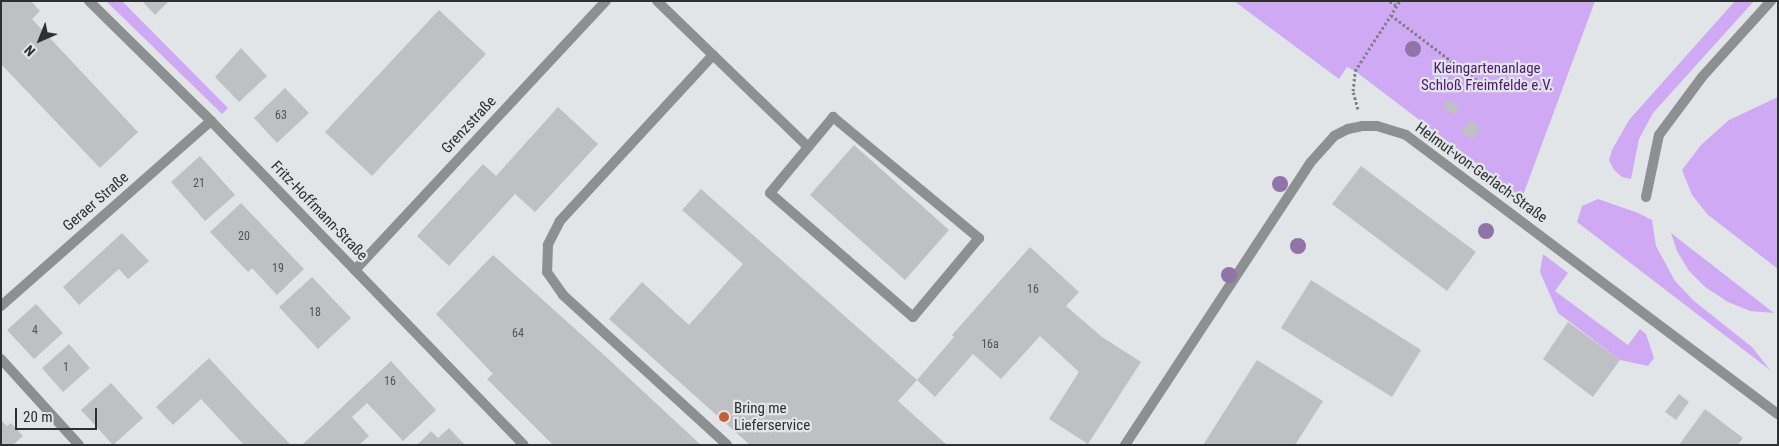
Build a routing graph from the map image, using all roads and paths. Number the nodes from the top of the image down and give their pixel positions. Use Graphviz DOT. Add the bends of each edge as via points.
graph roads {
  1 [pos="89,1"];
  2 [pos="606,1"];
  3 [pos="657,1"];
  4 [pos="1390,1"];
  5 [pos="1400,1"];
  6 [pos="1771,1"];
  7 [pos="1396,6"];
  8 [pos="1391,14"];
  9 [pos="713,54"];
  10 [pos="1483,85"];
  11 [pos="211,121"];
  12 [pos="1362,126"];
  13 [pos="808,147"];
  14 [pos="1646,197"];
  15 [pos="355,270"];
  16 [pos="1,306"];
  17 [pos="1,358"];
  18 [pos="1778,414"];
  19 [pos="79,445"];
  20 [pos="524,445"];
  21 [pos="727,445"];
  22 [pos="1126,445"];
  1 -- 11 [label="street, Fritz-Hoffmann-Straße"];
  2 -- 15 [label="street, Grenzstraße"];
  3 -- 9 [label="street"];
  4 -- 7 [label="path"];
  5 -- 7 [label="path"];
  6 -- 14 [label="street" via="1702,77 1659,135"];
  7 -- 8 [label="path"];
  8 -- 10 [label="path"];
  8 -- 12 [label="path" via="1353,80"];
  9 -- 13 [label="street"];
  9 -- 21 [label="street" via="560,221 548,245 547,272 563,295"];
  11 -- 15 [label="street, Fritz-Hoffmann-Straße"];
  11 -- 16 [label="street, Geraer Straße"];
  12 -- 18 [label="street, Helmut-von-Gerlach-Straße" via="1376,126 1406,135"];
  12 -- 22 [label="street, Helmut-von-Gerlach-Straße" via="1334,136 1310,163"];
  13 -- 13 [label="street" via="770,193 913,317 979,238 833,117"];
  15 -- 20 [label="street, Fritz-Hoffmann-Straße"];
  17 -- 19 [label="street"];
}
